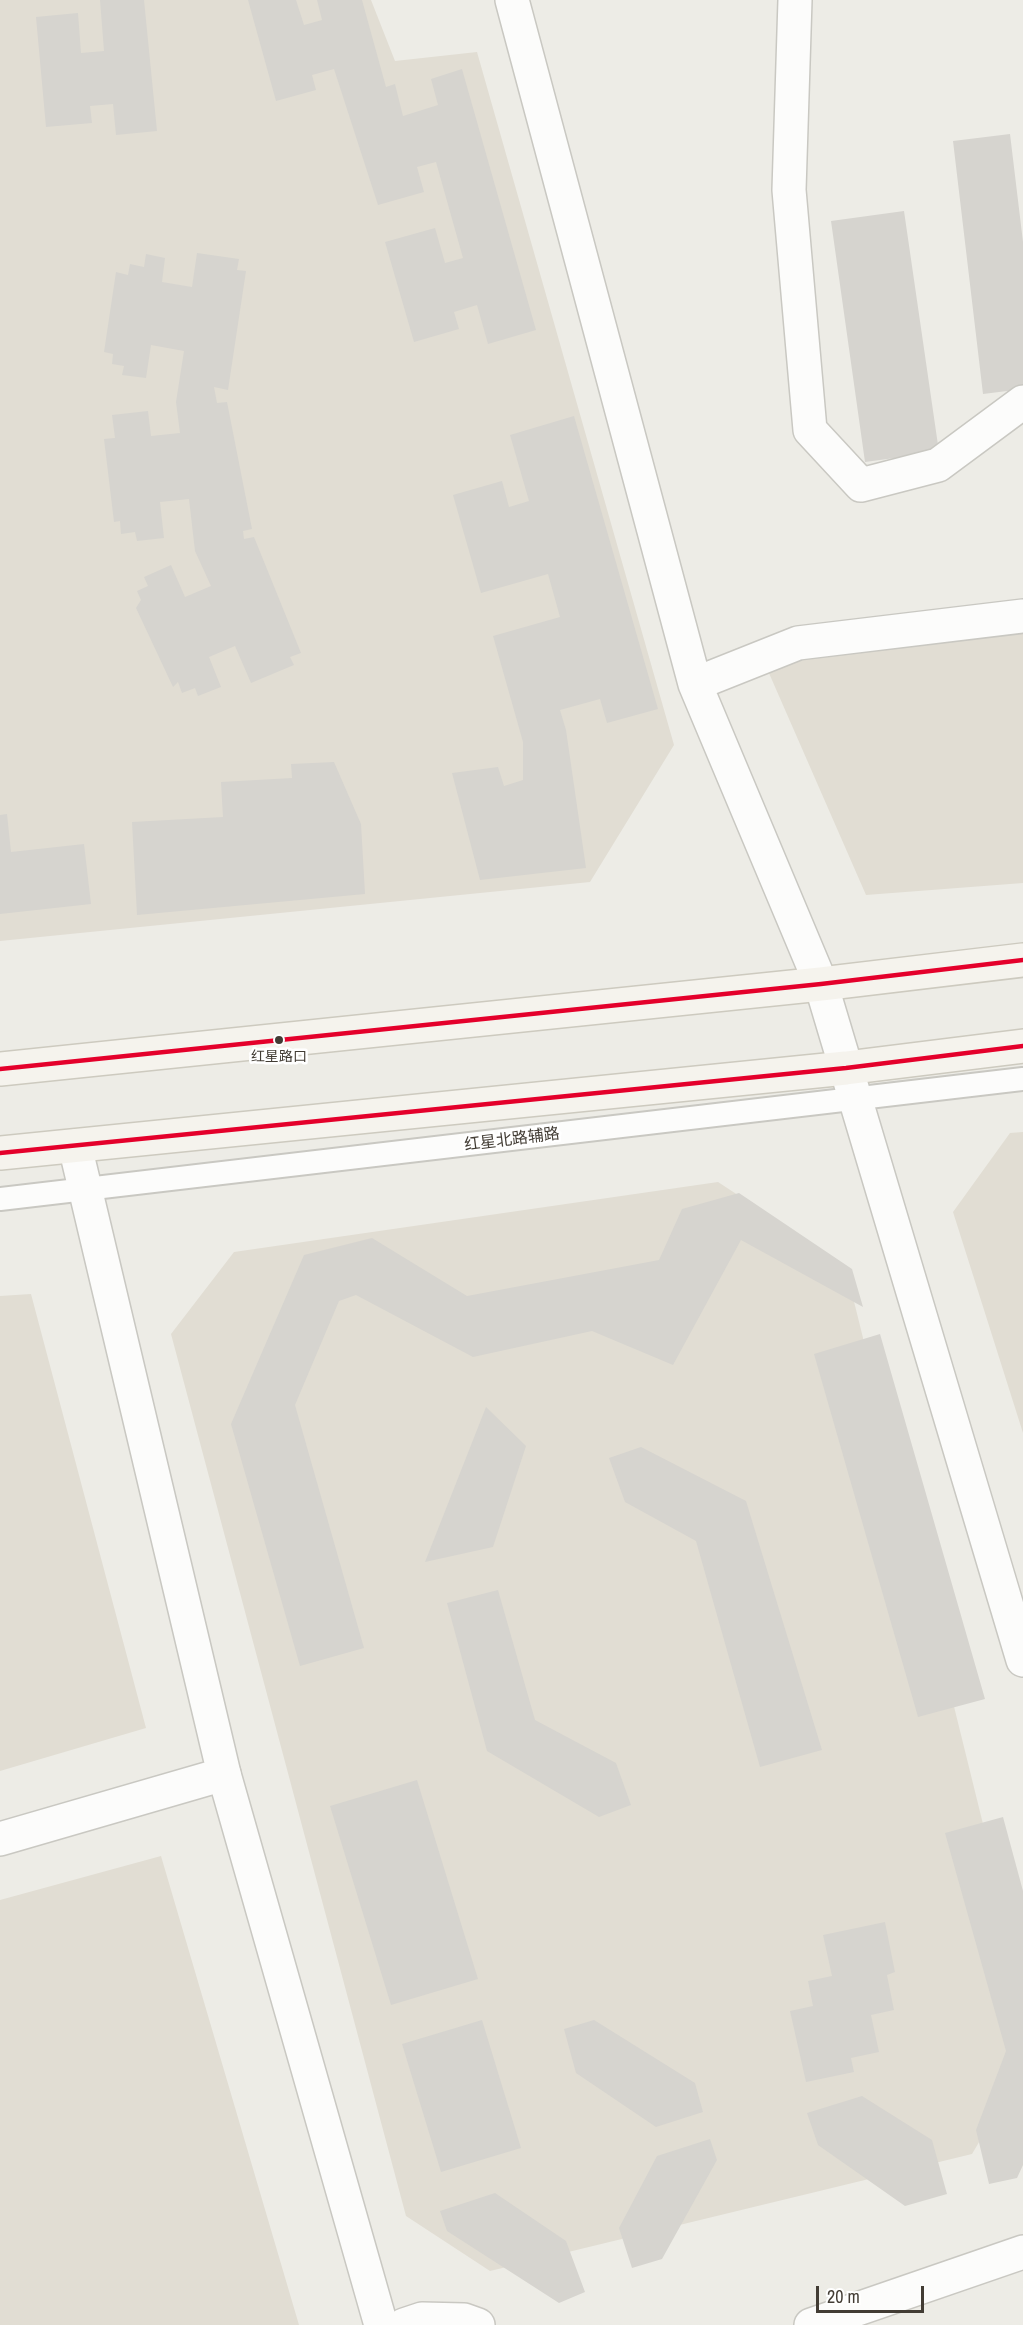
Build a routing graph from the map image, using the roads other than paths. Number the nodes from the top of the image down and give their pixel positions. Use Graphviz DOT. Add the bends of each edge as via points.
graph roads {
  1 [pos="512,0"];
  2 [pos="795,0"];
  3 [pos="1023,402"];
  4 [pos="1023,616"];
  5 [pos="695,684"];
  6 [pos="1023,960"];
  7 [pos="821,984"];
  8 [pos="1023,1046"];
  9 [pos="846,1068"];
  10 [pos="0,1069"];
  11 [pos="1023,1079"];
  12 [pos="856,1100"];
  13 [pos="75,1146"];
  14 [pos="0,1153"];
  15 [pos="86,1189"];
  16 [pos="0,1199"];
  17 [pos="1023,1660"];
  18 [pos="224,1774"];
  19 [pos="0,1839"];
  20 [pos="1023,2252"];
  21 [pos="381,2325"];
  22 [pos="404,2325"];
  23 [pos="478,2325"];
  24 [pos="811,2325"];
  1 -- 5 [label="street"];
  2 -- 3 [label="street" via="789,190 810,430 861,485 938,465"];
  4 -- 5 [label="street" via="798,643"];
  5 -- 7 [label="street"];
  6 -- 7 [label="main road"];
  7 -- 9 [label="street"];
  7 -- 10 [label="main road"];
  8 -- 9 [label="main road"];
  9 -- 12 [label="street"];
  9 -- 13 [label="main road"];
  11 -- 12 [label="lane, 红星北路辅路"];
  12 -- 15 [label="lane, 红星北路辅路"];
  12 -- 17 [label="street"];
  13 -- 14 [label="main road"];
  13 -- 15 [label="street"];
  15 -- 16 [label="lane, 红星北路辅路"];
  15 -- 18 [label="street"];
  18 -- 19 [label="street"];
  18 -- 21 [label="street"];
  20 -- 24 [label="street"];
  22 -- 23 [label="street" via="422,2319 464,2320"];
}
